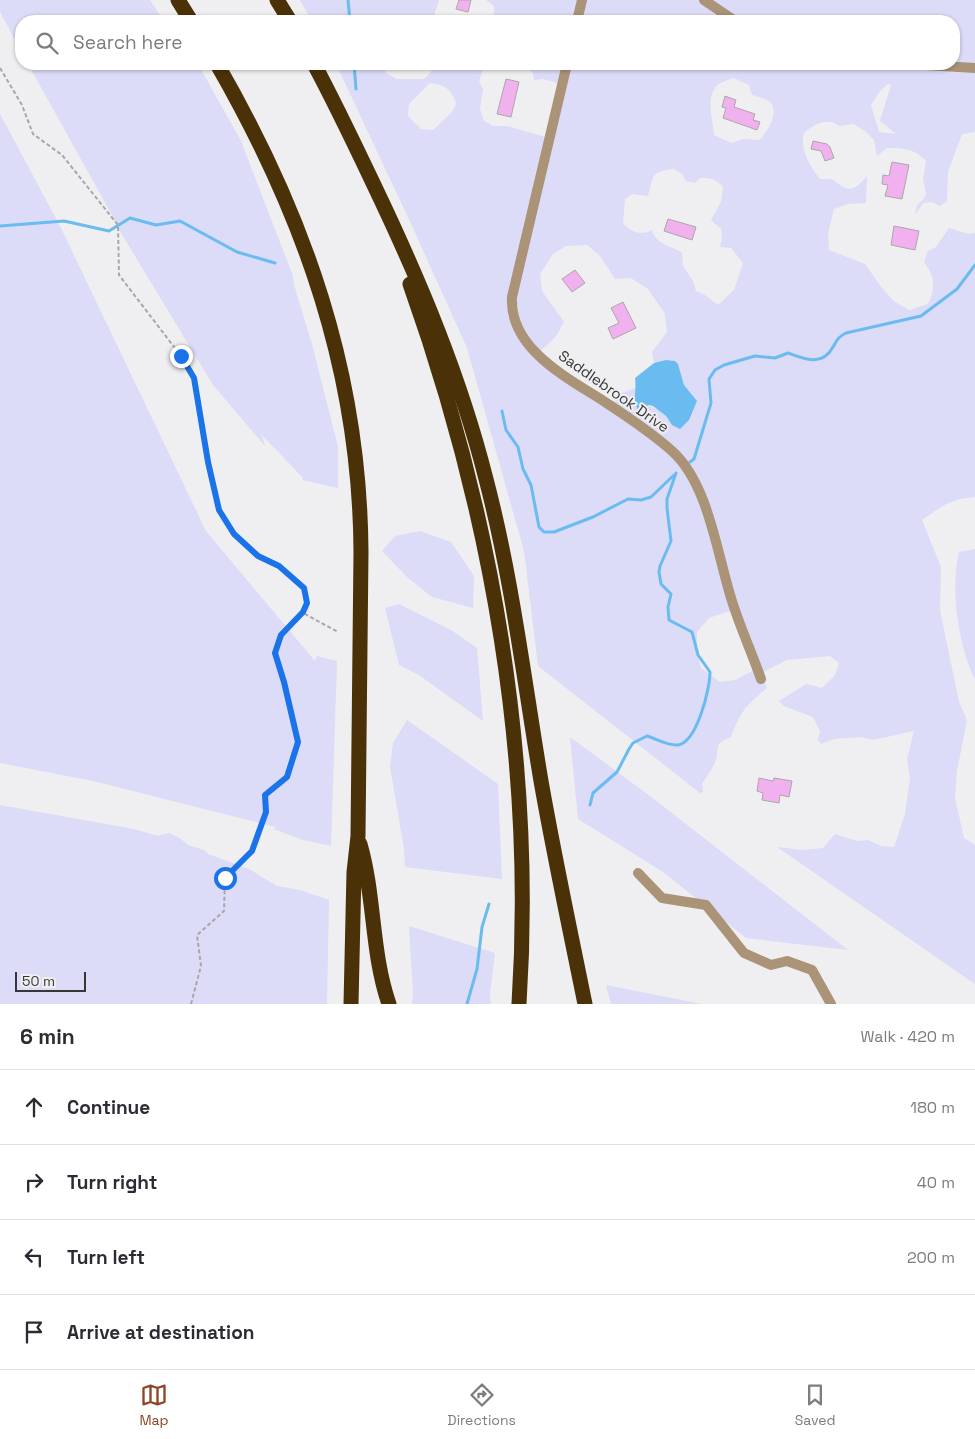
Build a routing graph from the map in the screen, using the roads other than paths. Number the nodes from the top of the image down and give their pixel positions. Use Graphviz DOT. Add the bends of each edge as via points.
graph roads {
  1 [pos="178,0"];
  2 [pos="277,0"];
  3 [pos="582,0"];
  4 [pos="704,0"];
  5 [pos="187,15"];
  6 [pos="286,15"];
  7 [pos="578,15"];
  8 [pos="726,15"];
  9 [pos="960,67"];
  10 [pos="975,68"];
  11 [pos="219,70"];
  12 [pos="317,70"];
  13 [pos="566,70"];
  14 [pos="367,171"];
  15 [pos="761,679"];
  16 [pos="358,836"];
  17 [pos="638,872"];
  18 [pos="566,908"];
  19 [pos="351,1004"];
  20 [pos="389,1004"];
  21 [pos="518,1004"];
  22 [pos="585,1004"];
  23 [pos="595,1004"];
  24 [pos="831,1004"];
  1 -- 5 [label="highway"];
  2 -- 6 [label="highway"];
  3 -- 7 [label="street"];
  4 -- 8 [label="street"];
  9 -- 10 [label="street"];
  11 -- 16 [label="highway" via="266,156 303,242 327,316 349,416 361,529"];
  12 -- 14 [label="highway"];
  13 -- 15 [label="street, Saddlebrook Drive" via="512,297 515,322 522,336 541,358 640,426 688,468 703,499 732,602"];
  14 -- 18 [label="highway" via="427,301 486,476 510,586 543,792"];
  14 -- 21 [label="highway" via="417,303 449,404 475,504 496,607 508,684 518,787 522,891"];
  16 -- 19 [label="highway"];
  16 -- 20 [label="highway" via="367,869 376,950"];
  17 -- 24 [label="street" via="662,898 706,905 744,953 771,965 788,961 812,970"];
  18 -- 22 [label="highway"];
  18 -- 23 [label="highway"];
}
